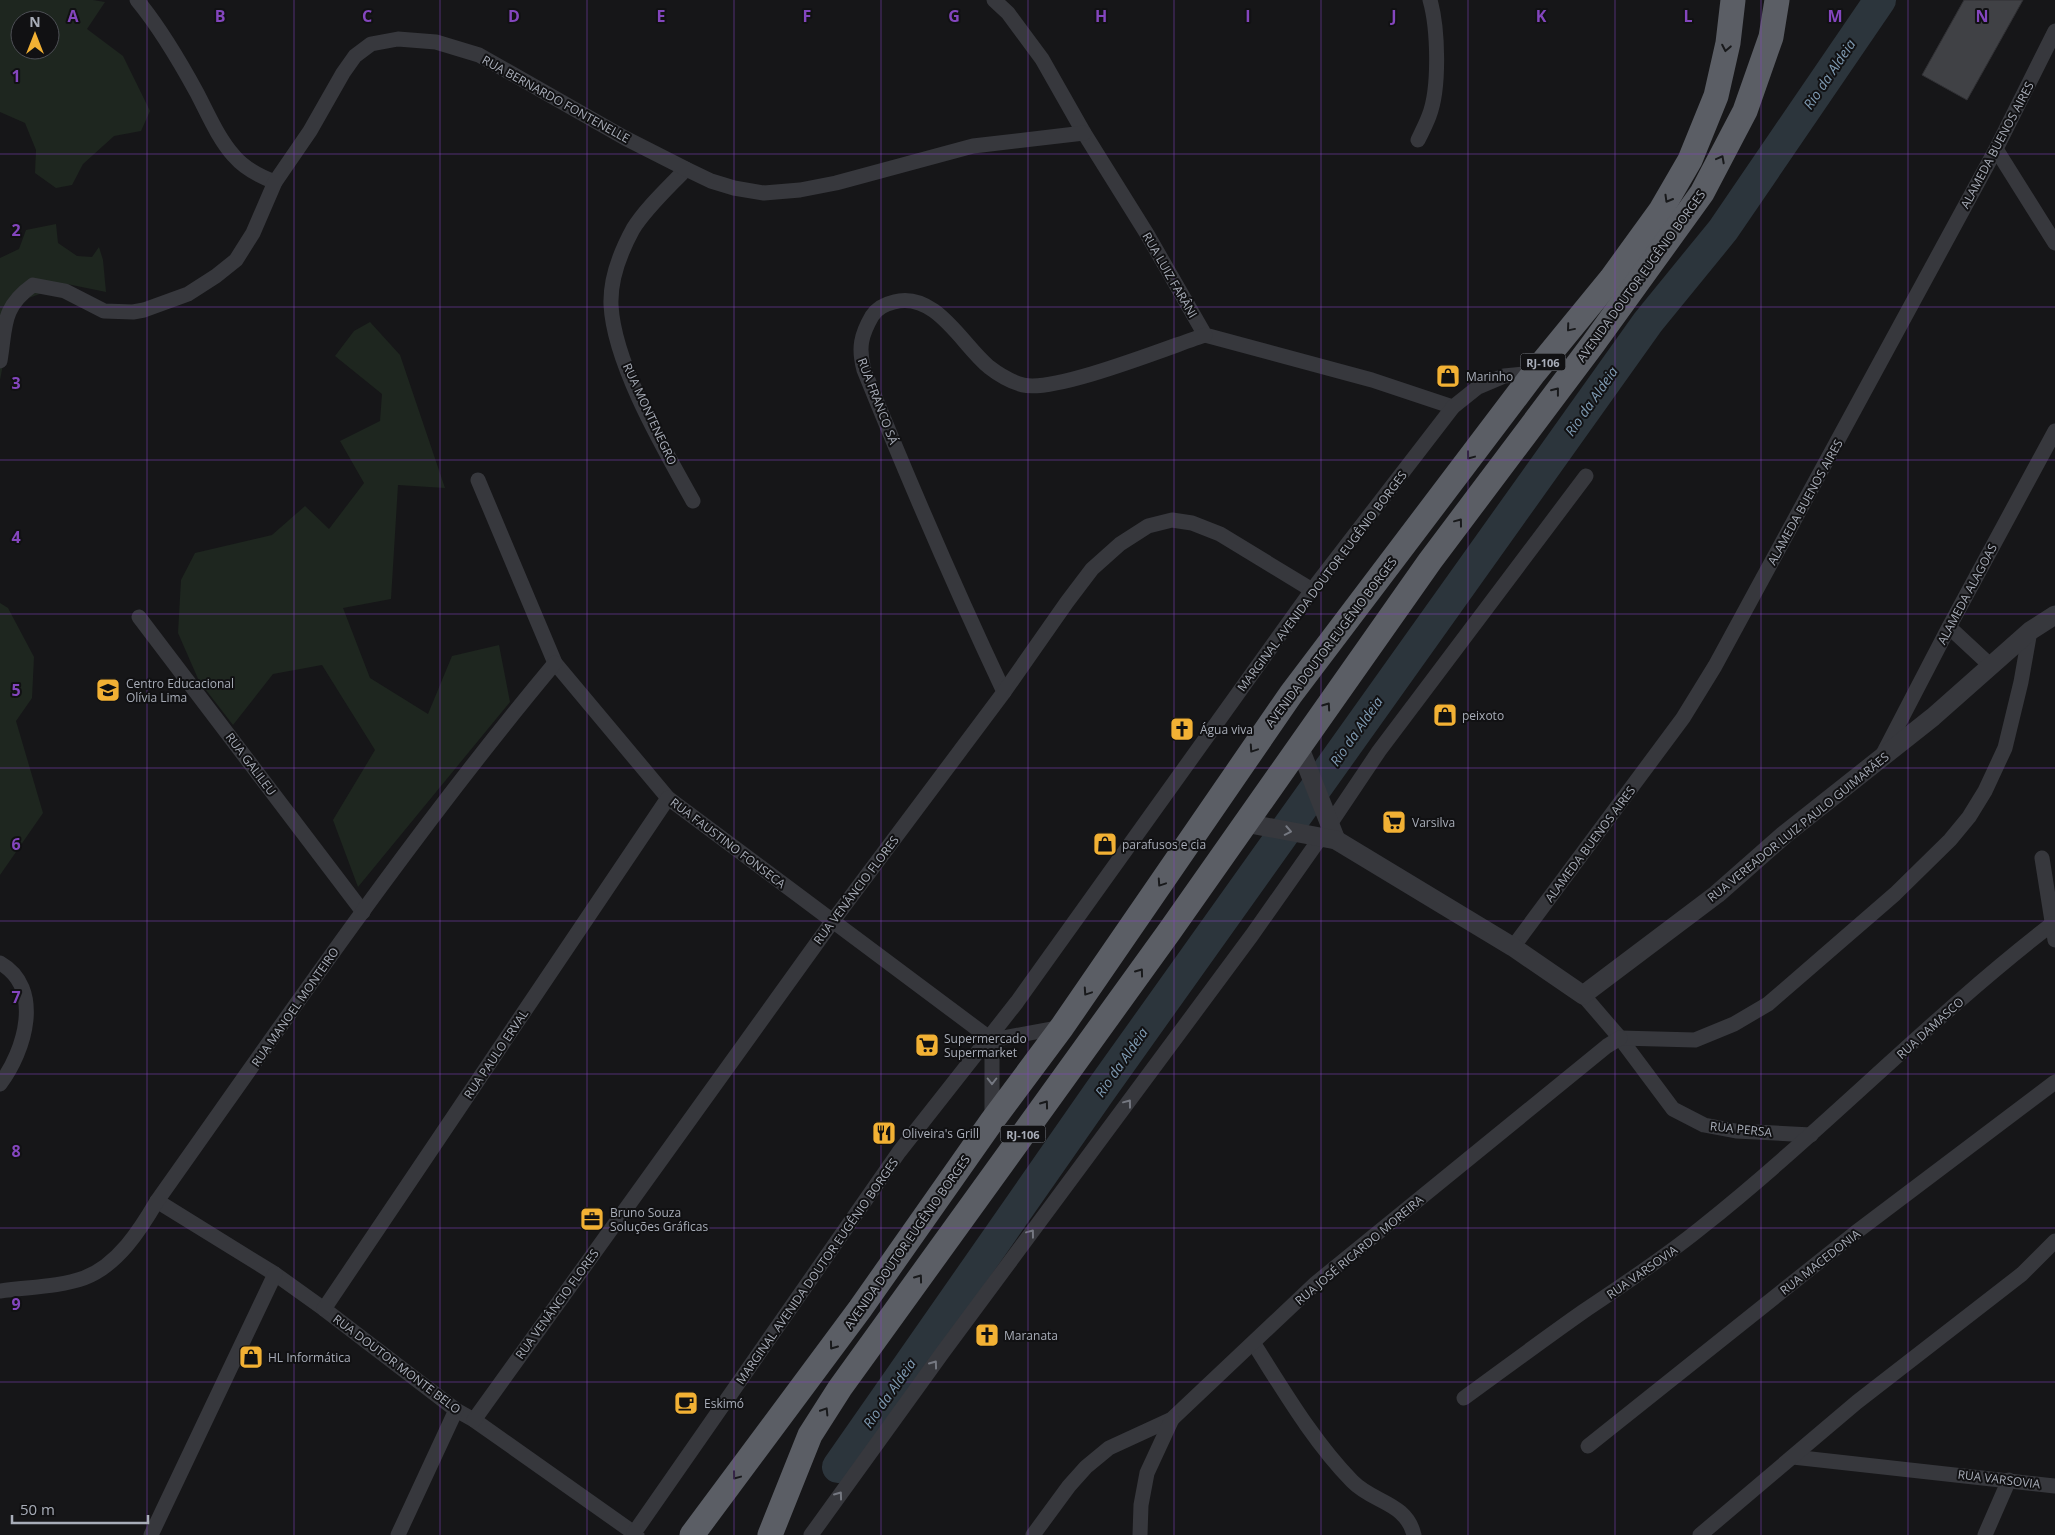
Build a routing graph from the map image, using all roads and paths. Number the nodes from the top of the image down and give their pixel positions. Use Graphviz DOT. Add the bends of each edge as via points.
graph roads {
  1 [pos="137,0"];
  2 [pos="994,0"];
  3 [pos="1430,0"];
  4 [pos="1732,0"];
  5 [pos="1777,0"];
  6 [pos="1784,0"];
  7 [pos="2055,31"];
  8 [pos="1771,37"];
  9 [pos="1084,133"];
  10 [pos="1418,140"];
  11 [pos="1996,150"];
  12 [pos="686,169"];
  13 [pos="275,182"];
  14 [pos="2055,243"];
  15 [pos="1204,335"];
  16 [pos="0,361"];
  17 [pos="1534,373"];
  18 [pos="1453,407"];
  19 [pos="2055,432"];
  20 [pos="1586,476"];
  21 [pos="478,480"];
  22 [pos="693,501"];
  23 [pos="1312,590"];
  24 [pos="2055,615"];
  25 [pos="139,617"];
  26 [pos="1949,627"];
  27 [pos="2030,632"];
  28 [pos="555,663"];
  29 [pos="1991,666"];
  30 [pos="1004,692"];
  31 [pos="1299,746"];
  32 [pos="1881,758"];
  33 [pos="668,798"];
  34 [pos="1255,825"];
  35 [pos="1324,829"];
  36 [pos="2042,858"];
  37 [pos="363,912"];
  38 [pos="832,922"];
  39 [pos="2052,924"];
  40 [pos="2055,940"];
  41 [pos="1513,947"];
  42 [pos="0,963"];
  43 [pos="1583,995"];
  44 [pos="1062,1027"];
  45 [pos="1620,1038"];
  46 [pos="990,1039"];
  47 [pos="2055,1082"];
  48 [pos="0,1084"];
  49 [pos="992,1121"];
  50 [pos="1811,1135"];
  51 [pos="157,1201"];
  52 [pos="2055,1241"];
  53 [pos="275,1274"];
  54 [pos="0,1290"];
  55 [pos="324,1309"];
  56 [pos="1254,1344"];
  57 [pos="1464,1398"];
  58 [pos="456,1410"];
  59 [pos="1172,1419"];
  60 [pos="474,1420"];
  61 [pos="810,1435"];
  62 [pos="1588,1446"];
  63 [pos="1793,1457"];
  64 [pos="2009,1480"];
  65 [pos="2055,1486"];
  66 [pos="636,1534"];
  67 [pos="151,1535"];
  68 [pos="398,1535"];
  69 [pos="692,1535"];
  70 [pos="757,1535"];
  71 [pos="770,1535"];
  72 [pos="810,1535"];
  73 [pos="1034,1535"];
  74 [pos="1140,1535"];
  75 [pos="1414,1535"];
  76 [pos="1700,1535"];
  77 [pos="1985,1535"];
  1 -- 13 [label="street" via="157,23 234,156 255,174"];
  2 -- 9 [label="street, RUA LUIZ FARÂNI" via="1008,13 1042,59"];
  3 -- 10 [label="street" via="1437,73 1430,114"];
  4 -- 17 [label="highway, AVENIDA DOUTOR EUGÊNIO BORGES / RJ-106, one-way" via="1728,43 1716,96 1690,160 1662,210"];
  5 -- 8 [label="highway, AVENIDA DOUTOR EUGÊNIO BORGES / RJ-106"];
  6 -- 8 [label="street"];
  7 -- 11 [label="street, ALAMEDA BUENOS AIRES"];
  31 -- 8 [label="highway, AVENIDA DOUTOR EUGÊNIO BORGES / RJ-106, one-way" via="1430,561 1594,344 1702,193 1745,111"];
  9 -- 12 [label="street, RUA BERNARDO FONTENELLE" via="973,146 800,190 764,193 734,188"];
  9 -- 15 [label="street, RUA LUIZ FARÂNI" via="1148,234"];
  11 -- 14 [label="street"];
  11 -- 41 [label="street, ALAMEDA BUENOS AIRES" via="1715,666 1683,718"];
  12 -- 13 [label="street, RUA BERNARDO FONTENELLE" via="479,55 436,42 398,39 371,44 355,56"];
  12 -- 22 [label="street, RUA MONTENEGRO" via="634,227 614,279 611,305 630,376"];
  13 -- 16 [label="street, RUA BERNARDO FONTENELLE" via="254,233 236,260 216,276 188,294 134,312 104,311 65,290 33,285 12,304"];
  15 -- 18 [label="street" via="1372,380"];
  15 -- 30 [label="street, RUA FRANCO SÁ" via="1090,374 1047,384 1024,385 990,368 929,306 899,300 876,310 868,323 860,353 864,370 955,588"];
  17 -- 18 [label="street, MARGINAL AVENIDA DOUTOR EUGÊNIO BORGES" via="1504,376 1478,387"];
  17 -- 44 [label="highway, AVENIDA DOUTOR EUGÊNIO BORGES / RJ-106, one-way" via="1291,694"];
  18 -- 23 [label="street, MARGINAL AVENIDA DOUTOR EUGÊNIO BORGES"];
  19 -- 26 [label="street, ALAMEDA ALAGOAS"];
  20 -- 35 [label="street"];
  21 -- 28 [label="street, RUA FAUSTINO FONSECA"];
  23 -- 30 [label="street, RUA VENÂNCIO FLORES" via="1220,534 1192,523 1172,520 1148,526 1120,544 1092,569"];
  23 -- 46 [label="street, MARGINAL AVENIDA DOUTOR EUGÊNIO BORGES"];
  24 -- 27 [label="street, RUA VEREADOR LUIZ PAULO GUIMARÃES"];
  25 -- 37 [label="street, RUA GALILEU"];
  26 -- 29 [label="street"];
  26 -- 32 [label="street, ALAMEDA ALAGOAS"];
  27 -- 29 [label="street, RUA VEREADOR LUIZ PAULO GUIMARÃES"];
  27 -- 45 [label="street" via="2005,748 1985,791 1950,840 1895,894 1768,1004 1734,1024 1694,1040"];
  28 -- 33 [label="street, RUA FAUSTINO FONSECA"];
  28 -- 37 [label="street, RUA MANOEL MONTEIRO" via="494,736"];
  29 -- 32 [label="street, RUA VEREADOR LUIZ PAULO GUIMARÃES"];
  30 -- 38 [label="street, RUA VENÂNCIO FLORES"];
  31 -- 34 [label="highway, AVENIDA DOUTOR EUGÊNIO BORGES / RJ-106"];
  31 -- 35 [label="street"];
  32 -- 43 [label="street, RUA VEREADOR LUIZ PAULO GUIMARÃES" via="1784,835 1717,894"];
  33 -- 38 [label="street, RUA FAUSTINO FONSECA"];
  33 -- 55 [label="street, RUA PAULO ERVAL"];
  34 -- 35 [label="street, one-way"];
  61 -- 34 [label="highway, AVENIDA DOUTOR EUGÊNIO BORGES / RJ-106, one-way" via="840,1388 1169,932"];
  35 -- 41 [label="street"];
  72 -- 35 [label="street, one-way" via="1252,935"];
  36 -- 39 [label="street"];
  37 -- 51 [label="street, RUA MANOEL MONTEIRO"];
  38 -- 46 [label="street, RUA FAUSTINO FONSECA"];
  38 -- 60 [label="street, RUA VENÂNCIO FLORES"];
  39 -- 40 [label="street"];
  39 -- 50 [label="street, RUA DAMASCO" via="1994,969"];
  41 -- 43 [label="street"];
  42 -- 48 [label="street" via="12,970 26,996 27,1016 18,1052"];
  43 -- 45 [label="street"];
  44 -- 46 [label="street"];
  44 -- 49 [label="highway, AVENIDA DOUTOR EUGÊNIO BORGES / RJ-106"];
  45 -- 50 [label="street, RUA PERSA" via="1673,1109 1704,1126"];
  45 -- 56 [label="street, RUA JOSÉ RICARDO MOREIRA" via="1316,1283"];
  46 -- 49 [label="street, one-way"];
  46 -- 66 [label="street, MARGINAL AVENIDA DOUTOR EUGÊNIO BORGES" via="899,1152"];
  47 -- 62 [label="street, RUA MACEDONIA" via="1855,1233"];
  49 -- 69 [label="highway, AVENIDA DOUTOR EUGÊNIO BORGES / RJ-106, one-way" via="860,1309"];
  50 -- 57 [label="street, RUA VARSOVIA" via="1702,1228"];
  51 -- 53 [label="street, RUA DOUTOR MONTE BELO"];
  51 -- 54 [label="street, RUA MANOEL MONTEIRO" via="139,1232 117,1255 84,1278"];
  52 -- 63 [label="street" via="2022,1274 1856,1402"];
  53 -- 55 [label="street, RUA DOUTOR MONTE BELO"];
  53 -- 67 [label="street"];
  55 -- 58 [label="street, RUA DOUTOR MONTE BELO"];
  56 -- 59 [label="street, RUA JOSÉ RICARDO MOREIRA"];
  56 -- 75 [label="street" via="1308,1427 1347,1476 1353,1483 1400,1511"];
  58 -- 60 [label="street, RUA DOUTOR MONTE BELO"];
  58 -- 68 [label="street"];
  59 -- 73 [label="street" via="1109,1448 1086,1467"];
  59 -- 74 [label="street" via="1147,1473"];
  60 -- 66 [label="street, RUA DOUTOR MONTE BELO"];
  61 -- 70 [label="highway" via="786,1464"];
  61 -- 71 [label="highway, AVENIDA DOUTOR EUGÊNIO BORGES / RJ-106"];
  63 -- 64 [label="street, RUA VARSOVIA"];
  63 -- 76 [label="street"];
  64 -- 65 [label="street, RUA VARSOVIA"];
  64 -- 77 [label="street"];
}
